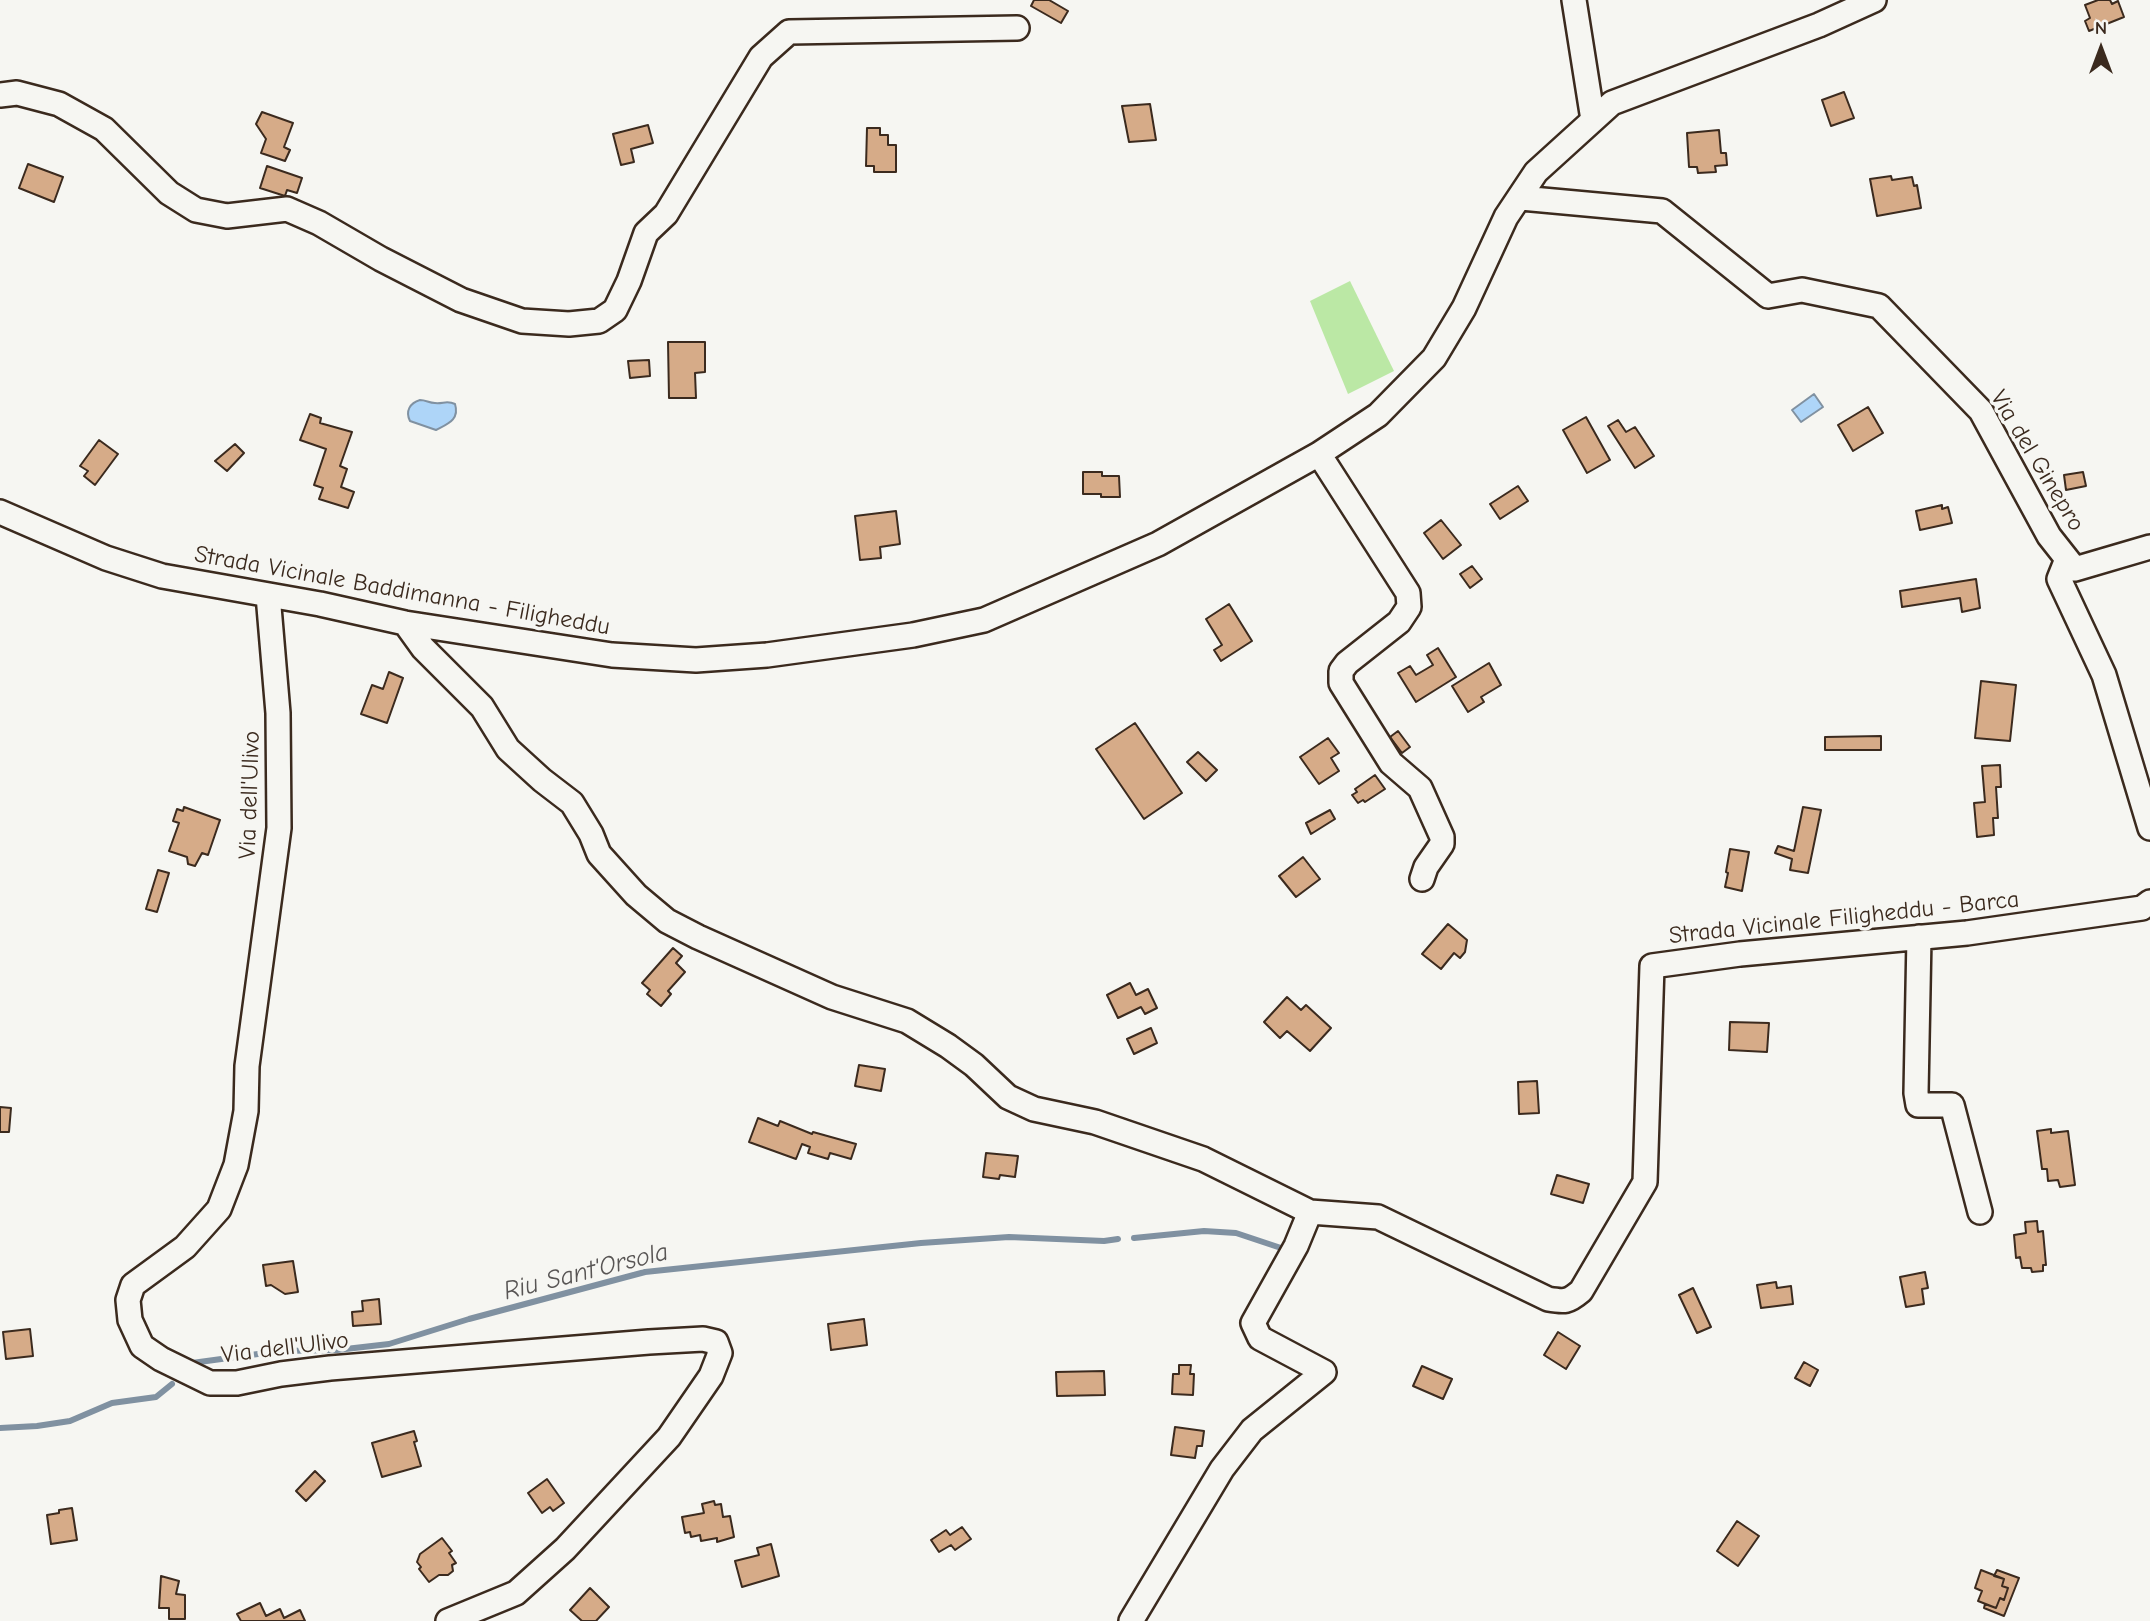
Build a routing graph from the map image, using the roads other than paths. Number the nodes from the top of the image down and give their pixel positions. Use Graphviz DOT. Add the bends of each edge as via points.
graph roads {
  1 [pos="1574,0"];
  2 [pos="1874,0"];
  3 [pos="1017,28"];
  4 [pos="0,95"];
  5 [pos="1593,120"];
  6 [pos="1521,198"];
  7 [pos="1319,454"];
  8 [pos="0,512"];
  9 [pos="2150,547"];
  10 [pos="2067,559"];
  11 [pos="268,595"];
  12 [pos="405,623"];
  13 [pos="2150,828"];
  14 [pos="1423,879"];
  15 [pos="2150,902"];
  16 [pos="1919,937"];
  17 [pos="1310,1212"];
  18 [pos="1980,1212"];
  19 [pos="449,1621"];
  20 [pos="1131,1621"];
  1 -- 5 [label="street"];
  2 -- 5 [label="street, Strada Vicinale Baddimanna - Filigheddu" via="1612,103"];
  3 -- 4 [label="street" via="789,32 761,57 666,214 646,233 615,310 598,321 569,324 522,321 461,300 287,209 227,216 196,210 169,193 104,129 59,104 17,93"];
  5 -- 6 [label="street, Strada Vicinale Baddimanna - Filigheddu" via="1536,172"];
  6 -- 7 [label="street, Strada Vicinale Baddimanna - Filigheddu" via="1506,217 1464,308 1434,358 1378,415"];
  6 -- 10 [label="street, Via del Ginepro" via="1662,211 1768,296 1802,290 1879,306 1981,411 2049,536"];
  7 -- 12 [label="street, Strada Vicinale Baddimanna - Filigheddu" via="1158,544 984,620 913,635 696,660 612,655"];
  7 -- 14 [label="street" via="1408,593 1409,607 1399,622 1347,663 1341,683 1391,763 1420,788 1443,837"];
  8 -- 11 [label="street, Strada Vicinale Baddimanna - Filigheddu" via="106,558 162,576"];
  9 -- 10 [label="street, Via del Ginepro" via="2075,569"];
  10 -- 13 [label="street" via="2059,579 2104,675"];
  11 -- 12 [label="street, Strada Vicinale Baddimanna - Filigheddu"];
  11 -- 19 [label="street, Via dell'Ulivo" via="278,713 279,828 247,1066 246,1111 236,1165 219,1209 186,1247 133,1284 128,1300 130,1320 142,1346 210,1382 237,1383 330,1368 649,1342 703,1339 716,1342 720,1353 669,1437 565,1549 516,1593"];
  12 -- 17 [label="street, Strada Vicinale Filigheddu - Barca" via="423,648 482,707 508,749 572,803 599,854 667,921 832,997 907,1021 974,1065 1007,1097 1203,1159"];
  15 -- 16 [label="street, Strada Vicinale Filigheddu - Barca" via="2142,908"];
  16 -- 17 [label="street, Strada Vicinale Filigheddu - Barca" via="1652,966 1646,1182 1581,1291 1564,1302 1548,1299 1378,1217"];
  16 -- 18 [label="street" via="1918,1105 1952,1105"];
  17 -- 20 [label="street" via="1253,1323 1260,1338 1324,1372 1252,1430 1222,1469"];
}
